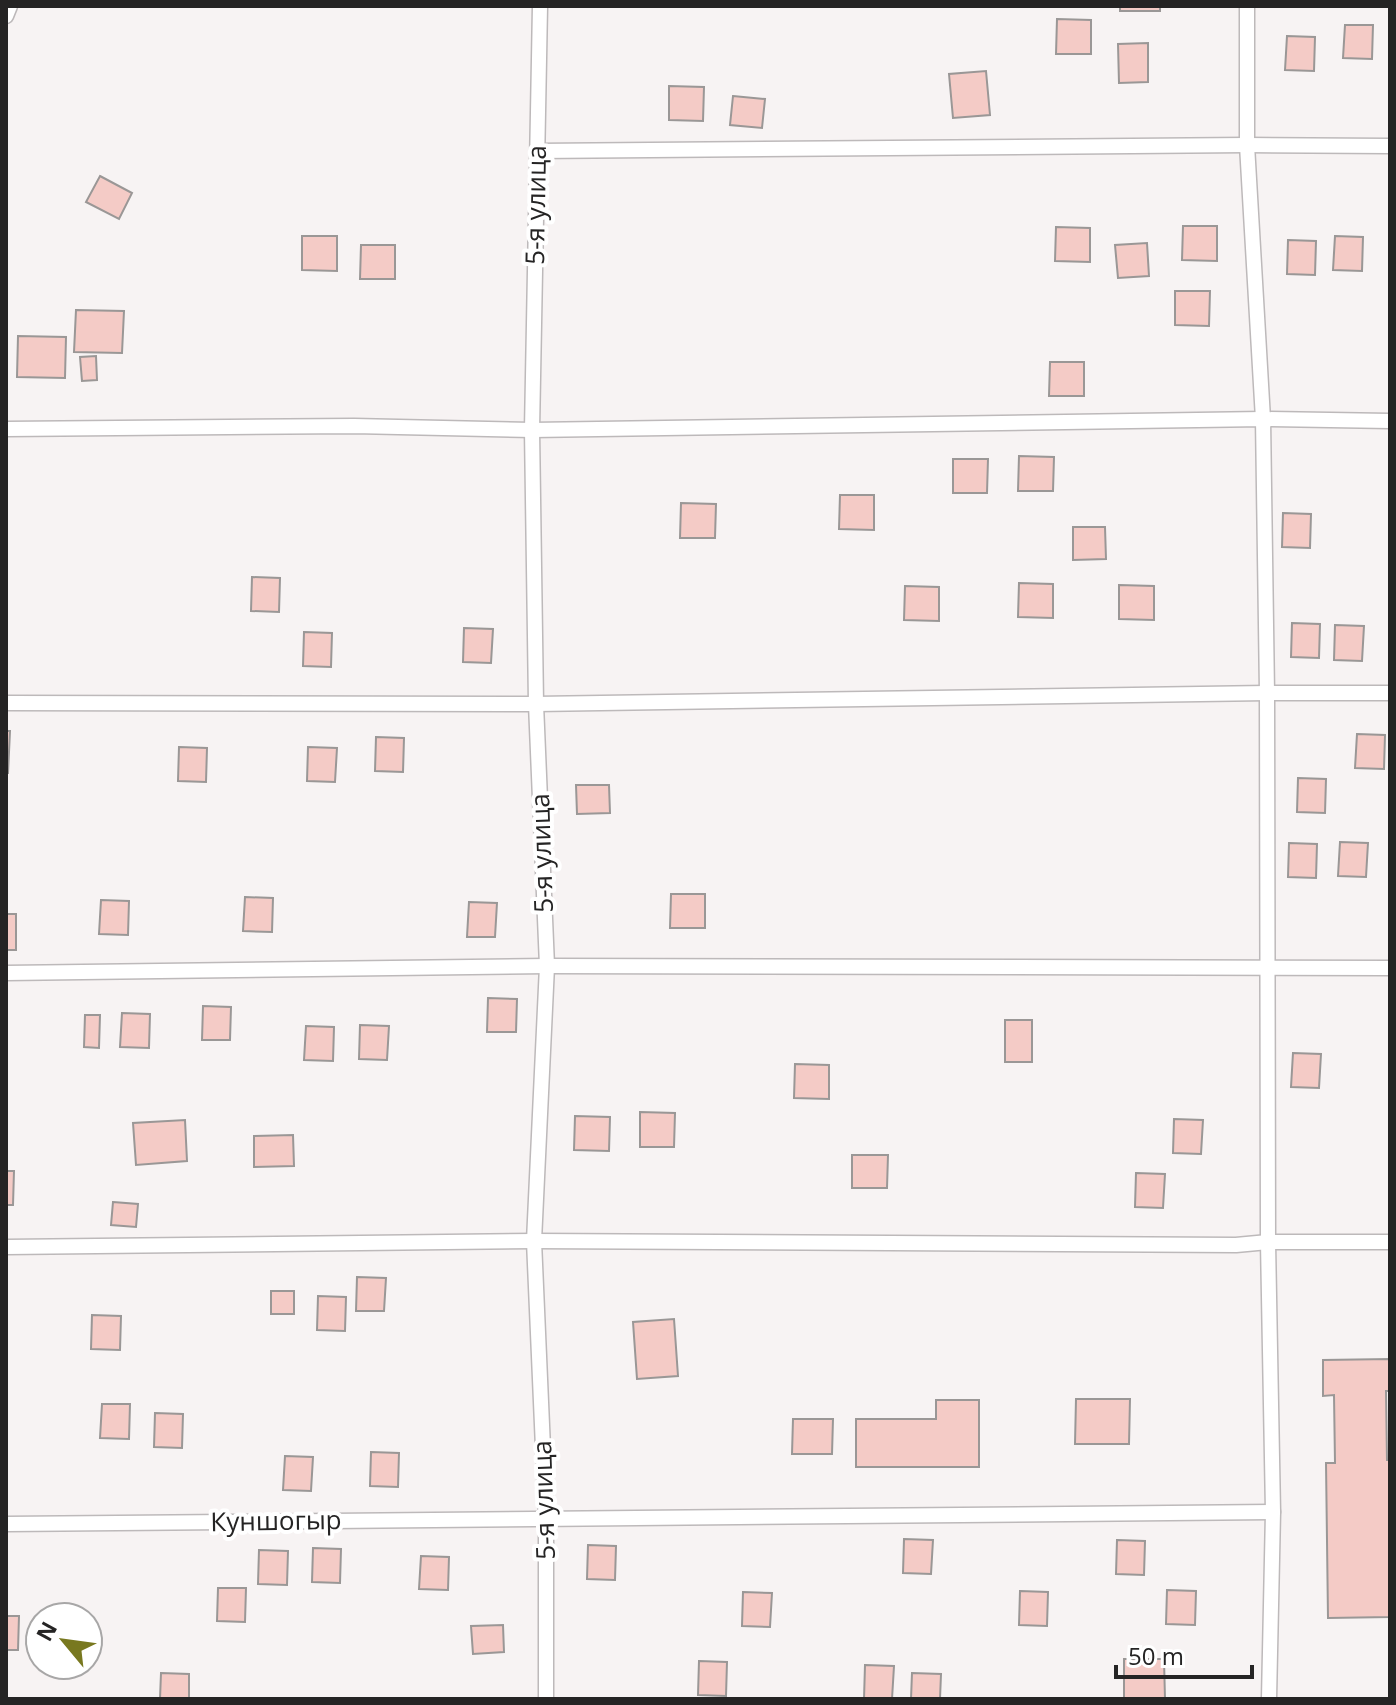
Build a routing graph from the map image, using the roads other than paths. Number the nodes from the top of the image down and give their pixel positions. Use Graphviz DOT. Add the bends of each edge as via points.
graph roads {
  1 [pos="10,6"];
  2 [pos="540,6"];
  3 [pos="1247,6"];
  4 [pos="6,16"];
  5 [pos="1247,145"];
  6 [pos="1390,146"];
  7 [pos="537,151"];
  8 [pos="1263,419"];
  9 [pos="1390,421"];
  10 [pos="6,429"];
  11 [pos="532,430"];
  12 [pos="1267,693"];
  13 [pos="1390,693"];
  14 [pos="6,703"];
  15 [pos="536,704"];
  16 [pos="547,966"];
  17 [pos="1267,967"];
  18 [pos="1390,968"];
  19 [pos="6,973"];
  20 [pos="534,1241"];
  21 [pos="1268,1242"];
  22 [pos="1390,1242"];
  23 [pos="6,1247"];
  24 [pos="1273,1512"];
  25 [pos="546,1517"];
  26 [pos="6,1524"];
  27 [pos="546,1699"];
  28 [pos="1269,1699"];
  1 -- 4 [label="street"];
  2 -- 7 [label="street, 5-я улица"];
  3 -- 5 [label="street"];
  5 -- 6 [label="street"];
  5 -- 7 [label="street"];
  5 -- 8 [label="street"];
  7 -- 11 [label="street, 5-я улица"];
  8 -- 9 [label="street"];
  8 -- 11 [label="street"];
  8 -- 12 [label="street"];
  10 -- 11 [label="street"];
  11 -- 15 [label="street, 5-я улица"];
  12 -- 13 [label="street"];
  12 -- 15 [label="street"];
  12 -- 17 [label="street"];
  14 -- 15 [label="street"];
  15 -- 16 [label="street, 5-я улица"];
  16 -- 17 [label="street"];
  16 -- 19 [label="street"];
  16 -- 20 [label="street, 5-я улица"];
  17 -- 18 [label="street"];
  17 -- 21 [label="street"];
  20 -- 21 [label="street"];
  20 -- 23 [label="street"];
  20 -- 25 [label="street, 5-я улица"];
  21 -- 22 [label="street"];
  21 -- 24 [label="street"];
  24 -- 25 [label="street, Куншогыр"];
  24 -- 28 [label="street"];
  25 -- 26 [label="street, Куншогыр"];
  25 -- 27 [label="street, 5-я улица"];
}
